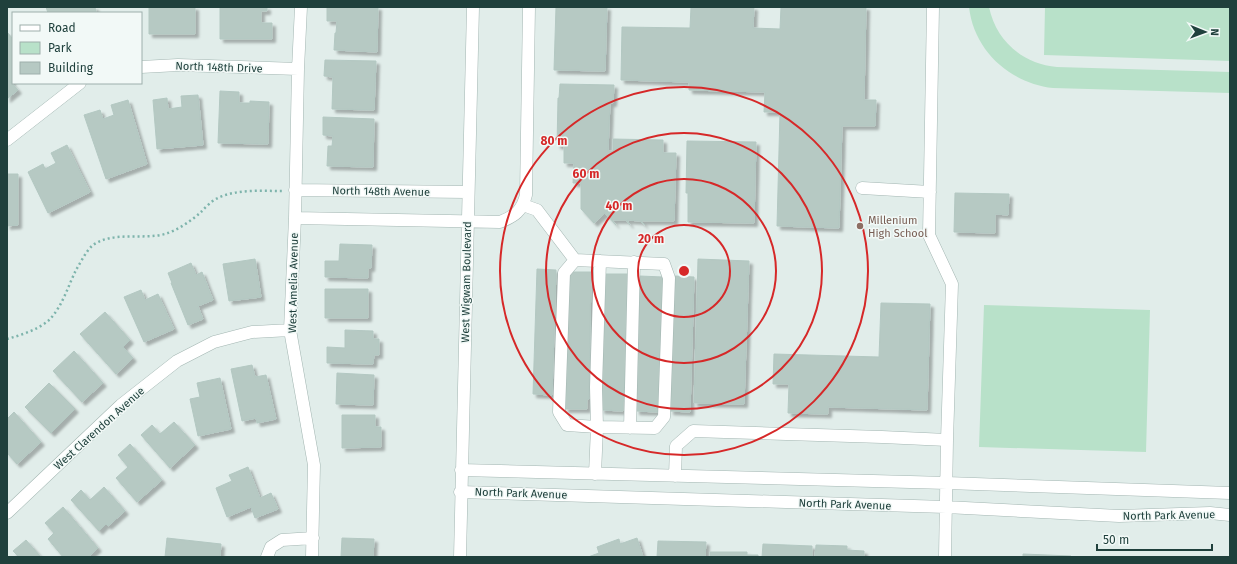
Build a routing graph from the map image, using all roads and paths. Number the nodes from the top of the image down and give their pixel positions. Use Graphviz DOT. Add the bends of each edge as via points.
graph roads {
  1 [pos="301,7"];
  2 [pos="472,7"];
  3 [pos="529,7"];
  4 [pos="932,7"];
  5 [pos="142,67"];
  6 [pos="298,69"];
  7 [pos="79,84"];
  8 [pos="7,140"];
  9 [pos="862,188"];
  10 [pos="295,190"];
  11 [pos="468,192"];
  12 [pos="930,192"];
  13 [pos="523,205"];
  14 [pos="295,218"];
  15 [pos="467,222"];
  16 [pos="575,260"];
  17 [pos="600,261"];
  18 [pos="634,262"];
  19 [pos="290,330"];
  20 [pos="7,339"];
  21 [pos="597,427"];
  22 [pos="630,428"];
  23 [pos="947,440"];
  24 [pos="461,470"];
  25 [pos="595,474"];
  26 [pos="675,476"];
  27 [pos="947,483"];
  28 [pos="460,492"];
  29 [pos="1230,493"];
  30 [pos="946,507"];
  31 [pos="7,513"];
  32 [pos="1230,515"];
  33 [pos="312,538"];
  34 [pos="267,557"];
  35 [pos="312,557"];
  36 [pos="460,557"];
  37 [pos="945,557"];
  1 -- 6 [label="street, West Amelia Avenue"];
  2 -- 11 [label="street, West Wigwam Boulevard"];
  3 -- 13 [label="street" via="526,195"];
  4 -- 12 [label="street"];
  5 -- 6 [label="street, North 148th Drive" via="178,65"];
  6 -- 10 [label="street, West Amelia Avenue"];
  7 -- 8 [label="street"];
  9 -- 12 [label="street"];
  10 -- 11 [label="street, North 148th Avenue"];
  10 -- 14 [label="street, West Amelia Avenue"];
  10 -- 20 [label="path" via="251,191 219,197 190,222 166,234 104,240 93,246 82,258 58,308 48,320 33,330"];
  11 -- 15 [label="street, West Wigwam Boulevard"];
  12 -- 23 [label="street" via="929,235 952,284"];
  13 -- 15 [label="street" via="509,218 500,222"];
  13 -- 16 [label="street" via="537,210"];
  14 -- 15 [label="street"];
  14 -- 19 [label="street, West Amelia Avenue"];
  15 -- 24 [label="street, West Wigwam Boulevard"];
  16 -- 17 [label="street"];
  16 -- 21 [label="street" via="564,273 559,412 567,426"];
  17 -- 18 [label="street"];
  17 -- 21 [label="street"];
  18 -- 22 [label="street"];
  18 -- 22 [label="street" via="664,264 669,278 664,417 655,428"];
  19 -- 31 [label="street, West Clarendon Avenue" via="252,332 214,342 177,361 121,405"];
  19 -- 33 [label="street, West Amelia Avenue" via="314,465"];
  21 -- 22 [label="street"];
  21 -- 25 [label="street"];
  23 -- 26 [label="street" via="693,431 676,446"];
  23 -- 27 [label="street"];
  24 -- 25 [label="street, North Park Avenue"];
  24 -- 28 [label="street, West Wigwam Boulevard"];
  25 -- 26 [label="street, North Park Avenue"];
  26 -- 27 [label="street, North Park Avenue"];
  27 -- 29 [label="street, North Park Avenue"];
  27 -- 30 [label="street"];
  28 -- 30 [label="street, North Park Avenue"];
  28 -- 36 [label="street, West Wigwam Boulevard"];
  30 -- 32 [label="street, North Park Avenue" via="1119,516 1210,513"];
  30 -- 37 [label="street"];
  33 -- 34 [label="street" via="282,540 271,547"];
  33 -- 35 [label="street, West Amelia Avenue"];
}
